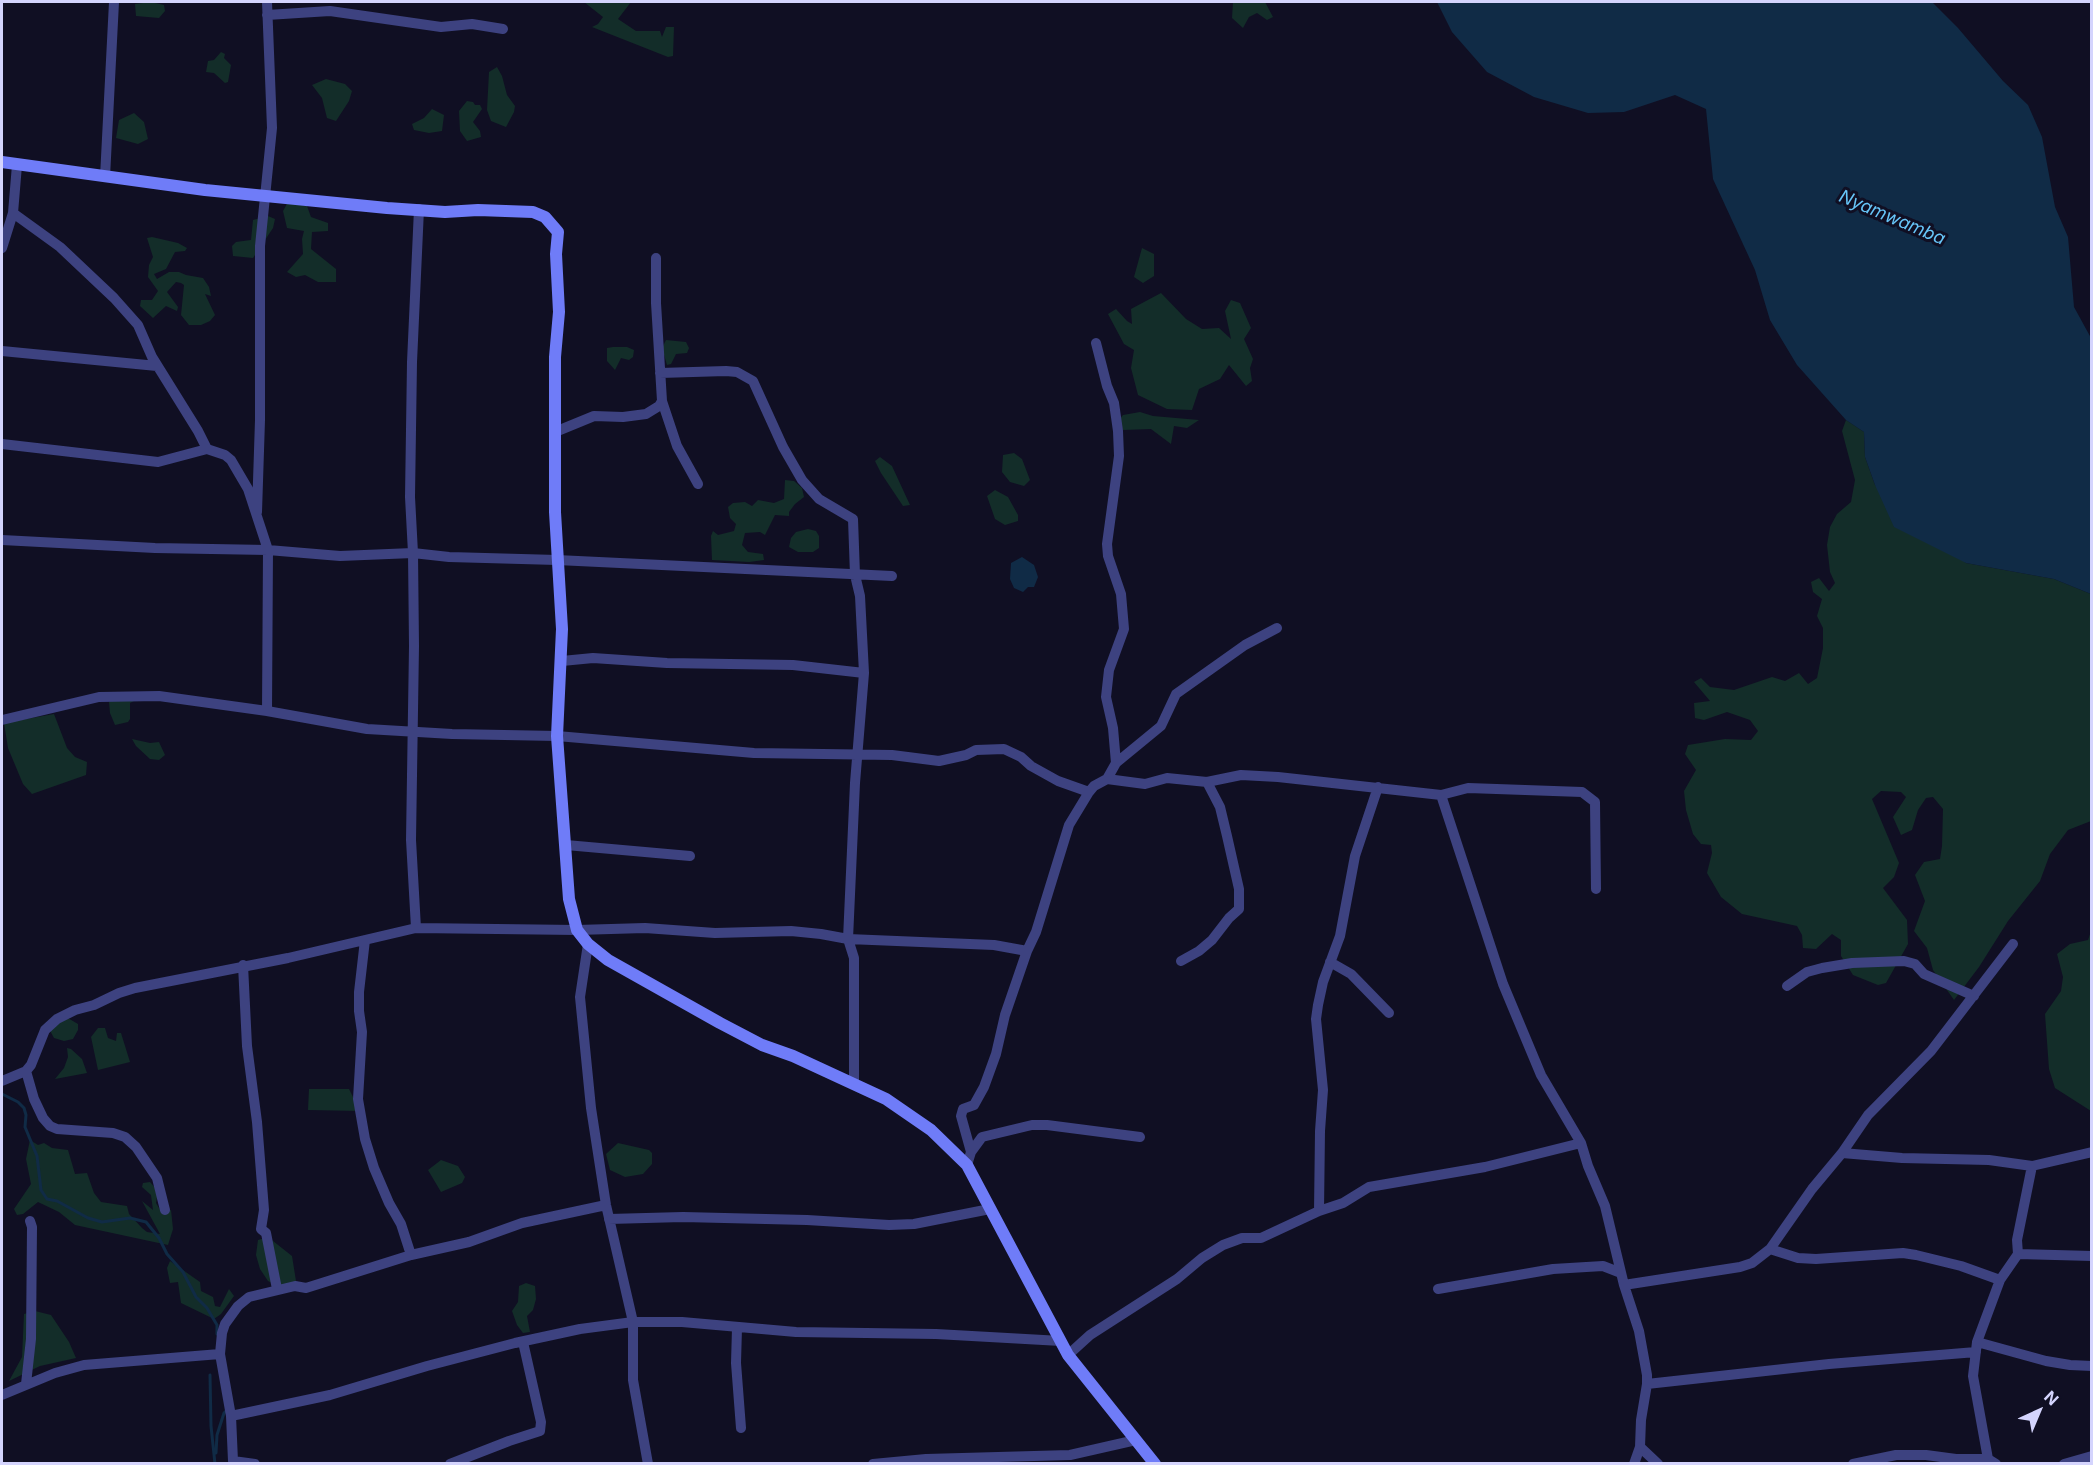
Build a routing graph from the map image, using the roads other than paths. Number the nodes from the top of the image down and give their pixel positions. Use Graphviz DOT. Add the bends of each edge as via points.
graph roads {
  1 [pos="114,2"];
  2 [pos="267,2"];
  3 [pos="267,15"];
  4 [pos="503,29"];
  5 [pos="2,162"];
  6 [pos="16,165"];
  7 [pos="105,177"];
  8 [pos="266,195"];
  9 [pos="418,209"];
  10 [pos="13,213"];
  11 [pos="2,248"];
  12 [pos="656,258"];
  13 [pos="1096,342"];
  14 [pos="2,351"];
  15 [pos="157,366"];
  16 [pos="660,373"];
  17 [pos="662,402"];
  18 [pos="555,432"];
  19 [pos="2,444"];
  20 [pos="207,449"];
  21 [pos="698,484"];
  22 [pos="257,512"];
  23 [pos="2,540"];
  24 [pos="268,550"];
  25 [pos="413,553"];
  26 [pos="557,560"];
  27 [pos="855,575"];
  28 [pos="892,576"];
  29 [pos="1277,628"];
  30 [pos="562,661"];
  31 [pos="864,673"];
  32 [pos="267,711"];
  33 [pos="2,720"];
  34 [pos="414,732"];
  35 [pos="557,736"];
  36 [pos="858,756"];
  37 [pos="1116,763"];
  38 [pos="1107,779"];
  39 [pos="1207,782"];
  40 [pos="1377,787"];
  41 [pos="1089,792"];
  42 [pos="1441,795"];
  43 [pos="566,845"];
  44 [pos="690,856"];
  45 [pos="1596,889"];
  46 [pos="416,928"];
  47 [pos="577,930"];
  48 [pos="848,939"];
  49 [pos="365,940"];
  50 [pos="588,944"];
  51 [pos="2013,944"];
  52 [pos="1027,951"];
  53 [pos="1181,962"];
  54 [pos="1330,962"];
  55 [pos="243,965"];
  56 [pos="1788,986"];
  57 [pos="1974,996"];
  58 [pos="1389,1013"];
  59 [pos="26,1071"];
  60 [pos="2,1081"];
  61 [pos="854,1084"];
  62 [pos="1140,1137"];
  63 [pos="1581,1143"];
  64 [pos="970,1152"];
  65 [pos="2091,1152"];
  66 [pos="1842,1153"];
  67 [pos="967,1165"];
  68 [pos="2032,1166"];
  69 [pos="606,1205"];
  70 [pos="990,1209"];
  71 [pos="165,1210"];
  72 [pos="1319,1211"];
  73 [pos="609,1219"];
  74 [pos="30,1221"];
  75 [pos="1770,1249"];
  76 [pos="2018,1254"];
  77 [pos="411,1255"];
  78 [pos="2091,1256"];
  79 [pos="1621,1272"];
  80 [pos="2000,1280"];
  81 [pos="1624,1285"];
  82 [pos="1438,1288"];
  83 [pos="277,1289"];
  84 [pos="633,1322"];
  85 [pos="737,1328"];
  86 [pos="1060,1341"];
  87 [pos="523,1342"];
  88 [pos="1976,1347"];
  89 [pos="220,1354"];
  90 [pos="1068,1355"];
  91 [pos="2091,1366"];
  92 [pos="26,1384"];
  93 [pos="1647,1384"];
  94 [pos="2,1395"];
  95 [pos="231,1416"];
  96 [pos="741,1428"];
  97 [pos="1136,1440"];
  98 [pos="1640,1447"];
  99 [pos="2091,1456"];
  100 [pos="1991,1462"];
  101 [pos="255,1464"];
  102 [pos="450,1464"];
  103 [pos="648,1464"];
  104 [pos="873,1464"];
  105 [pos="1155,1464"];
  106 [pos="1634,1464"];
  107 [pos="1658,1464"];
  108 [pos="1853,1464"];
  109 [pos="2064,1464"];
  1 -- 7 [label="street"];
  2 -- 3 [label="street"];
  3 -- 4 [label="street" via="330,11 441,27 472,24"];
  3 -- 8 [label="street" via="272,128"];
  5 -- 6 [label="street"];
  6 -- 7 [label="street"];
  6 -- 10 [label="street"];
  7 -- 8 [label="street"];
  8 -- 9 [label="street"];
  8 -- 22 [label="street" via="260,246"];
  9 -- 18 [label="street" via="533,212 545,217 558,231"];
  9 -- 25 [label="street" via="410,497"];
  10 -- 11 [label="street"];
  10 -- 15 [label="street" via="60,247 128,313 138,325"];
  12 -- 16 [label="street"];
  13 -- 37 [label="street" via="1118,431 1119,456 1107,544 1121,594 1124,629 1109,670 1106,697"];
  14 -- 15 [label="street"];
  15 -- 20 [label="street"];
  16 -- 17 [label="street"];
  16 -- 27 [label="street" via="726,371 753,381 802,480 819,499 853,519"];
  17 -- 18 [label="street" via="646,414 594,416"];
  17 -- 21 [label="street" via="677,446"];
  18 -- 26 [label="street"];
  19 -- 20 [label="street" via="158,462"];
  20 -- 22 [label="street" via="231,460"];
  22 -- 24 [label="street"];
  23 -- 24 [label="street"];
  24 -- 25 [label="street" via="340,556"];
  24 -- 32 [label="street"];
  25 -- 26 [label="street"];
  25 -- 34 [label="street"];
  26 -- 27 [label="street"];
  26 -- 30 [label="street"];
  27 -- 28 [label="street"];
  27 -- 31 [label="street" via="860,596"];
  29 -- 37 [label="street" via="1245,645 1176,694 1161,726"];
  30 -- 31 [label="street" via="593,658 793,665"];
  30 -- 35 [label="street"];
  31 -- 36 [label="street"];
  32 -- 33 [label="street" via="159,696 122,695"];
  32 -- 34 [label="street" via="367,729"];
  34 -- 35 [label="street"];
  34 -- 46 [label="street" via="411,840"];
  35 -- 36 [label="street" via="732,752"];
  35 -- 43 [label="street"];
  36 -- 41 [label="street" via="939,760 976,750 1004,749 1058,781"];
  36 -- 48 [label="street"];
  37 -- 38 [label="street"];
  38 -- 39 [label="street" via="1145,784 1167,778"];
  38 -- 41 [label="street"];
  39 -- 40 [label="street" via="1240,775"];
  39 -- 53 [label="street" via="1225,826 1239,889 1239,909 1212,940"];
  40 -- 42 [label="street"];
  40 -- 54 [label="street" via="1355,856 1340,936"];
  41 -- 52 [label="street" via="1069,825"];
  42 -- 45 [label="street" via="1468,788 1582,792 1595,802"];
  42 -- 63 [label="street" via="1507,994 1541,1075"];
  43 -- 44 [label="street"];
  43 -- 47 [label="street" via="568,899"];
  46 -- 47 [label="street"];
  46 -- 49 [label="street"];
  47 -- 48 [label="street" via="791,931"];
  47 -- 50 [label="street"];
  48 -- 52 [label="street" via="994,945"];
  48 -- 61 [label="street" via="854,958"];
  49 -- 55 [label="street"];
  49 -- 77 [label="street" via="359,992 362,1032 358,1099 374,1168"];
  50 -- 61 [label="street" via="608,960 720,1023"];
  50 -- 69 [label="street" via="580,997"];
  51 -- 57 [label="street"];
  52 -- 64 [label="street" via="984,1087 974,1105 963,1109 961,1116"];
  54 -- 58 [label="street" via="1351,974"];
  54 -- 72 [label="street" via="1316,1019 1323,1090"];
  55 -- 59 [label="street" via="135,988 57,1019 42,1034"];
  55 -- 83 [label="street" via="264,1210 261,1229 266,1233"];
  56 -- 57 [label="street" via="1807,972 1822,968 1904,962 1915,964 1924,974"];
  57 -- 66 [label="street" via="1931,1051 1868,1115"];
  59 -- 60 [label="street"];
  59 -- 71 [label="street" via="34,1099 50,1126 113,1133 136,1147 157,1178"];
  61 -- 67 [label="street" via="907,1112"];
  62 -- 64 [label="street" via="1032,1125 982,1137"];
  63 -- 72 [label="street" via="1485,1167 1369,1187 1343,1203"];
  63 -- 79 [label="street" via="1605,1206"];
  64 -- 67 [label="street"];
  65 -- 68 [label="street"];
  66 -- 68 [label="street" via="1989,1160"];
  66 -- 75 [label="street"];
  67 -- 70 [label="street"];
  68 -- 76 [label="street" via="2017,1240"];
  69 -- 73 [label="street"];
  69 -- 77 [label="street" via="522,1223 469,1242"];
  70 -- 73 [label="street" via="889,1225 683,1217"];
  70 -- 86 [label="street"];
  72 -- 90 [label="street" via="1261,1238 1242,1238 1223,1245 1177,1280 1090,1335"];
  73 -- 84 [label="street"];
  74 -- 92 [label="street" via="31,1339"];
  75 -- 80 [label="street" via="1816,1259 1904,1253"];
  75 -- 81 [label="street" via="1740,1268"];
  76 -- 78 [label="street"];
  76 -- 80 [label="street"];
  77 -- 83 [label="street" via="306,1288"];
  79 -- 81 [label="street"];
  79 -- 82 [label="street" via="1603,1266 1553,1269"];
  80 -- 88 [label="street"];
  81 -- 93 [label="street" via="1639,1331"];
  83 -- 89 [label="street" via="249,1297 238,1306 225,1324"];
  84 -- 85 [label="street"];
  84 -- 87 [label="street"];
  84 -- 103 [label="street" via="633,1380"];
  85 -- 86 [label="street"];
  85 -- 96 [label="street"];
  86 -- 90 [label="street"];
  87 -- 95 [label="street" via="330,1395"];
  87 -- 102 [label="street" via="540,1431"];
  88 -- 91 [label="street"];
  88 -- 93 [label="street"];
  88 -- 100 [label="street" via="1973,1376"];
  89 -- 92 [label="street" via="84,1365"];
  89 -- 95 [label="street"];
  90 -- 97 [label="street"];
  92 -- 94 [label="street"];
  93 -- 98 [label="street"];
  95 -- 101 [label="street" via="233,1461"];
  97 -- 104 [label="street" via="1070,1455"];
  97 -- 105 [label="street"];
  98 -- 106 [label="street"];
  98 -- 107 [label="street"];
  99 -- 109 [label="street"];
  100 -- 108 [label="street" via="1896,1455"];
}
